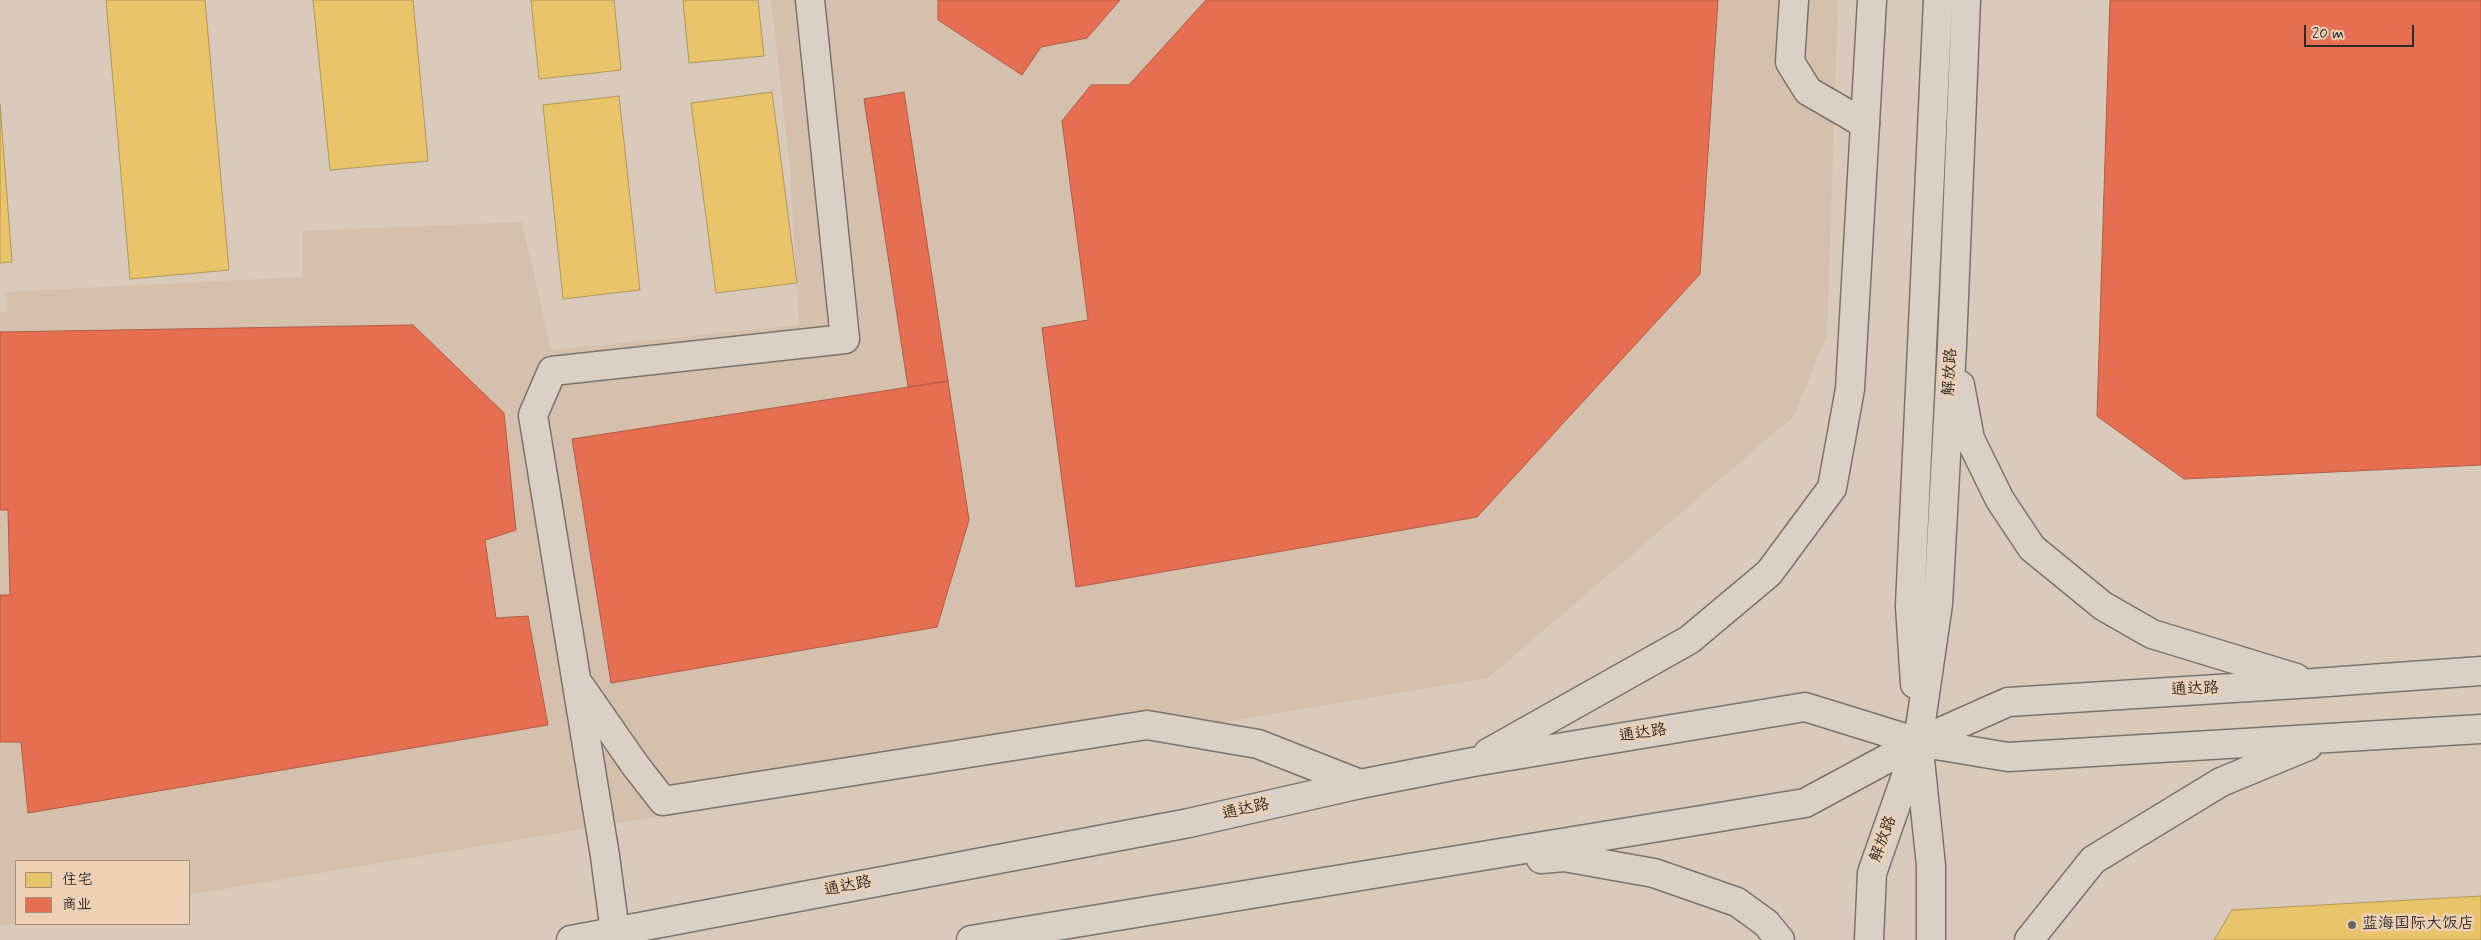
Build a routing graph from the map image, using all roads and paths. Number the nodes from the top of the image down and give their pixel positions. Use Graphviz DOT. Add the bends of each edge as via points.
graph roads {
  1 [pos="810,0"];
  2 [pos="1794,0"];
  3 [pos="1872,0"];
  4 [pos="1938,0"];
  5 [pos="1966,0"];
  6 [pos="1865,124"];
  7 [pos="1952,346"];
  8 [pos="2481,671"];
  9 [pos="576,680"];
  10 [pos="2314,683"];
  11 [pos="2481,729"];
  12 [pos="2328,738"];
  13 [pos="1918,742"];
  14 [pos="1473,762"];
  15 [pos="1360,784"];
  16 [pos="1418,866"];
  17 [pos="615,932"];
  18 [pos="571,940"];
  19 [pos="971,940"];
  20 [pos="1780,940"];
  21 [pos="1869,940"];
  22 [pos="1931,940"];
  23 [pos="2029,940"];
  1 -- 9 [label="main road" via="845,339 552,371 533,416"];
  2 -- 6 [label="main road" via="1790,62 1808,91"];
  3 -- 6 [label="main road"];
  4 -- 13 [label="main road, 解放路" via="1910,606"];
  5 -- 7 [label="main road, 解放路"];
  6 -- 14 [label="main road" via="1850,388 1832,488 1769,573 1689,640"];
  7 -- 10 [label="main road" via="1970,439 2000,500 2032,548 2103,606 2152,634"];
  7 -- 13 [label="main road, 解放路" via="1938,604"];
  8 -- 10 [label="main road, 通达路"];
  9 -- 15 [label="main road" via="663,801 1148,725 1258,744"];
  9 -- 17 [label="main road" via="606,856"];
  10 -- 13 [label="main road, 通达路" via="2008,702"];
  11 -- 12 [label="main road, 通达路"];
  12 -- 13 [label="main road, 通达路" via="2008,757"];
  12 -- 23 [label="main road" via="2221,782 2093,860"];
  13 -- 14 [label="main road, 通达路" via="1805,707"];
  13 -- 16 [label="main road, 通达路" via="1805,803"];
  13 -- 21 [label="main road, 解放路" via="1872,873"];
  13 -- 22 [label="main road, 解放路" via="1931,866"];
  14 -- 15 [label="main road, 通达路"];
  15 -- 17 [label="main road, 通达路" via="1189,823"];
  16 -- 19 [label="main road, 通达路"];
  16 -- 20 [label="main road" via="1564,857 1654,873 1737,902 1766,923"];
  17 -- 18 [label="main road, 通达路"];
}
